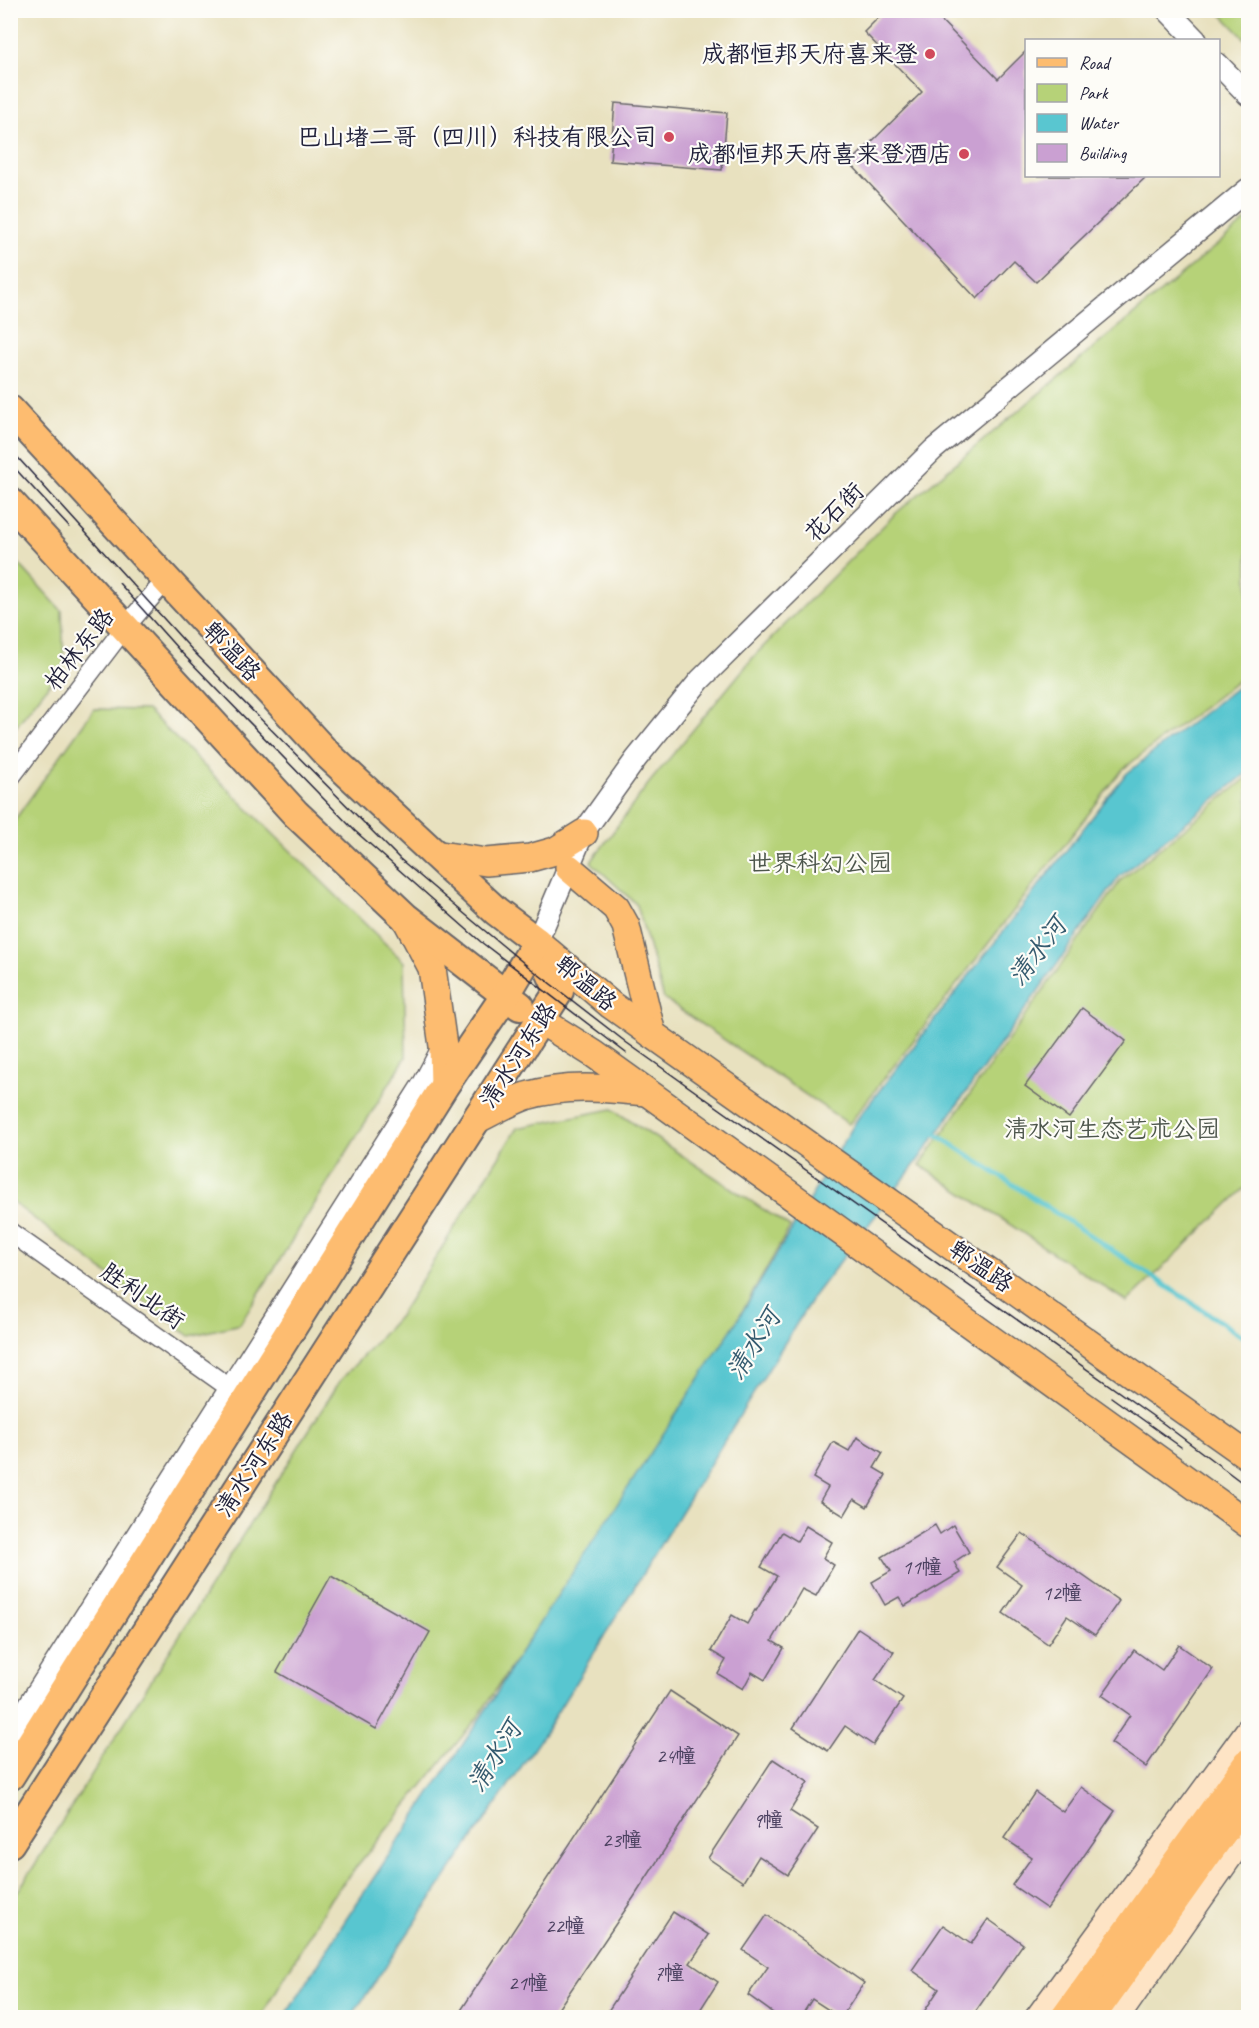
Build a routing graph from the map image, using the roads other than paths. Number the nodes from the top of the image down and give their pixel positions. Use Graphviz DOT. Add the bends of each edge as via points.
graph roads {
  1 [pos="1167,10"];
  2 [pos="1195,39"];
  3 [pos="1220,66"];
  4 [pos="1248,95"];
  5 [pos="1248,189"];
  6 [pos="10,410"];
  7 [pos="10,502"];
  8 [pos="166,580"];
  9 [pos="125,627"];
  10 [pos="10,778"];
  11 [pos="584,833"];
  12 [pos="434,854"];
  13 [pos="569,868"];
  14 [pos="405,917"];
  15 [pos="537,942"];
  16 [pos="505,996"];
  17 [pos="540,1020"];
  18 [pos="652,1034"];
  19 [pos="443,1046"];
  20 [pos="444,1086"];
  21 [pos="647,1092"];
  22 [pos="476,1120"];
  23 [pos="10,1232"];
  24 [pos="239,1394"];
  25 [pos="1248,1456"];
  26 [pos="1243,1522"];
  27 [pos="1248,1730"];
  28 [pos="10,1735"];
  29 [pos="1248,1762"];
  30 [pos="10,1776"];
  31 [pos="1248,1798"];
  32 [pos="1248,1831"];
  33 [pos="10,1843"];
  34 [pos="1037,2018"];
  35 [pos="1064,2018"];
  36 [pos="1091,2018"];
  37 [pos="1117,2018"];
  1 -- 2 [label="street"];
  3 -- 4 [label="street"];
  5 -- 11 [label="street, 花石街" via="933,450 699,680"];
  6 -- 8 [label="highway, 郫温路"];
  7 -- 9 [label="highway"];
  8 -- 9 [label="street, 柏林东路"];
  8 -- 12 [label="highway, 郫温路" via="327,754"];
  9 -- 10 [label="street, 柏林东路"];
  9 -- 14 [label="highway" via="296,814"];
  11 -- 12 [label="main road" via="555,851 530,858 486,862"];
  11 -- 13 [label="street, 花石街"];
  12 -- 15 [label="highway, 郫温路" via="496,911"];
  13 -- 15 [label="street, 花石街"];
  13 -- 18 [label="main road" via="616,908 626,926"];
  14 -- 16 [label="highway"];
  14 -- 19 [label="main road" via="432,968"];
  15 -- 16 [label="highway, 清水河东路"];
  15 -- 17 [label="highway, 清水河东路" via="559,991"];
  15 -- 18 [label="main road, 郫温路"];
  16 -- 17 [label="highway"];
  16 -- 20 [label="highway, 清水河东路"];
  17 -- 21 [label="main road"];
  17 -- 22 [label="highway, 清水河东路"];
  18 -- 25 [label="main road, 郫温路"];
  19 -- 20 [label="main road"];
  19 -- 24 [label="street"];
  20 -- 24 [label="highway, 清水河东路"];
  21 -- 22 [label="main road" via="568,1087 525,1096"];
  21 -- 26 [label="main road"];
  22 -- 33 [label="highway, 清水河东路"];
  23 -- 24 [label="street, 胜利北街"];
  24 -- 28 [label="street"];
  24 -- 30 [label="highway, 清水河东路"];
  27 -- 34 [label="main road"];
  29 -- 35 [label="main road"];
  31 -- 36 [label="main road"];
  32 -- 37 [label="main road"];
}
